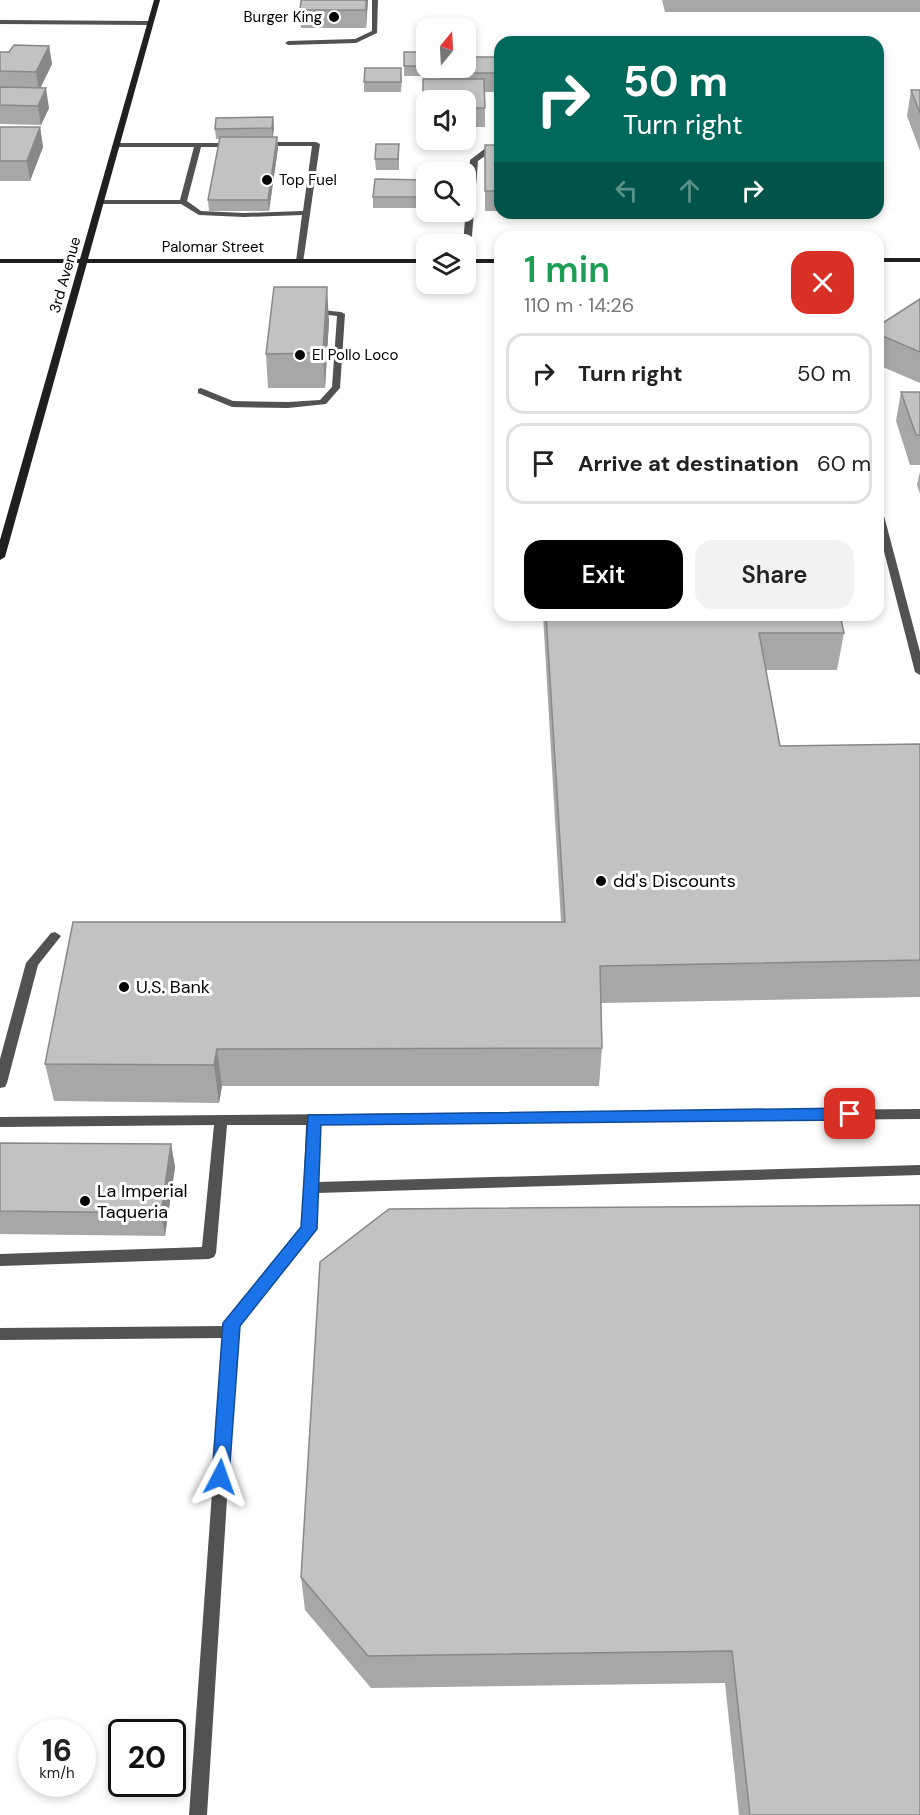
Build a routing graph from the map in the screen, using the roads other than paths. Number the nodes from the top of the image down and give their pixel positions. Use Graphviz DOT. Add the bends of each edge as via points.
graph roads {
  1 [pos="157,0"];
  2 [pos="375,0"];
  3 [pos="0,22"];
  4 [pos="150,23"];
  5 [pos="288,43"];
  6 [pos="245,144"];
  7 [pos="257,144"];
  8 [pos="117,145"];
  9 [pos="198,145"];
  10 [pos="494,148"];
  11 [pos="101,202"];
  12 [pos="183,202"];
  13 [pos="306,213"];
  14 [pos="468,234"];
  15 [pos="884,260"];
  16 [pos="920,260"];
  17 [pos="0,261"];
  18 [pos="85,261"];
  19 [pos="300,261"];
  20 [pos="416,261"];
  21 [pos="476,261"];
  22 [pos="494,261"];
  23 [pos="312,311"];
  24 [pos="201,391"];
  25 [pos="884,535"];
  26 [pos="0,557"];
  27 [pos="920,672"];
  28 [pos="55,936"];
  29 [pos="0,1083"];
  30 [pos="920,1114"];
  31 [pos="313,1119"];
  32 [pos="221,1120"];
  33 [pos="0,1122"];
  34 [pos="920,1170"];
  35 [pos="311,1188"];
  36 [pos="0,1260"];
  37 [pos="230,1332"];
  38 [pos="0,1334"];
  39 [pos="198,1815"];
  1 -- 4 [label="main road, 3rd Avenue"];
  2 -- 5 [label="lane" via="375,32 356,41"];
  3 -- 4 [label="lane"];
  4 -- 8 [label="main road, 3rd Avenue"];
  6 -- 9 [label="lane"];
  7 -- 13 [label="lane" via="316,144"];
  8 -- 9 [label="lane"];
  8 -- 11 [label="main road, 3rd Avenue"];
  9 -- 12 [label="lane"];
  10 -- 14 [label="lane" via="474,160"];
  11 -- 12 [label="lane"];
  11 -- 18 [label="main road, 3rd Avenue"];
  12 -- 13 [label="lane" via="199,213"];
  13 -- 19 [label="lane"];
  15 -- 16 [label="main road"];
  17 -- 18 [label="main road, Palomar Street"];
  18 -- 19 [label="main road, Palomar Street"];
  18 -- 26 [label="main road, 3rd Avenue"];
  19 -- 20 [label="main road, Palomar Street"];
  21 -- 22 [label="main road"];
  23 -- 24 [label="lane" via="341,314 336,388 323,402 232,404"];
  25 -- 27 [label="lane"];
  28 -- 29 [label="lane" via="32,963"];
  30 -- 31 [label="lane"];
  31 -- 32 [label="lane"];
  31 -- 35 [label="lane"];
  32 -- 33 [label="lane"];
  32 -- 36 [label="lane" via="209,1253"];
  34 -- 35 [label="lane"];
  35 -- 37 [label="lane" via="309,1229 231,1323"];
  37 -- 38 [label="lane"];
  37 -- 39 [label="lane"];
}
